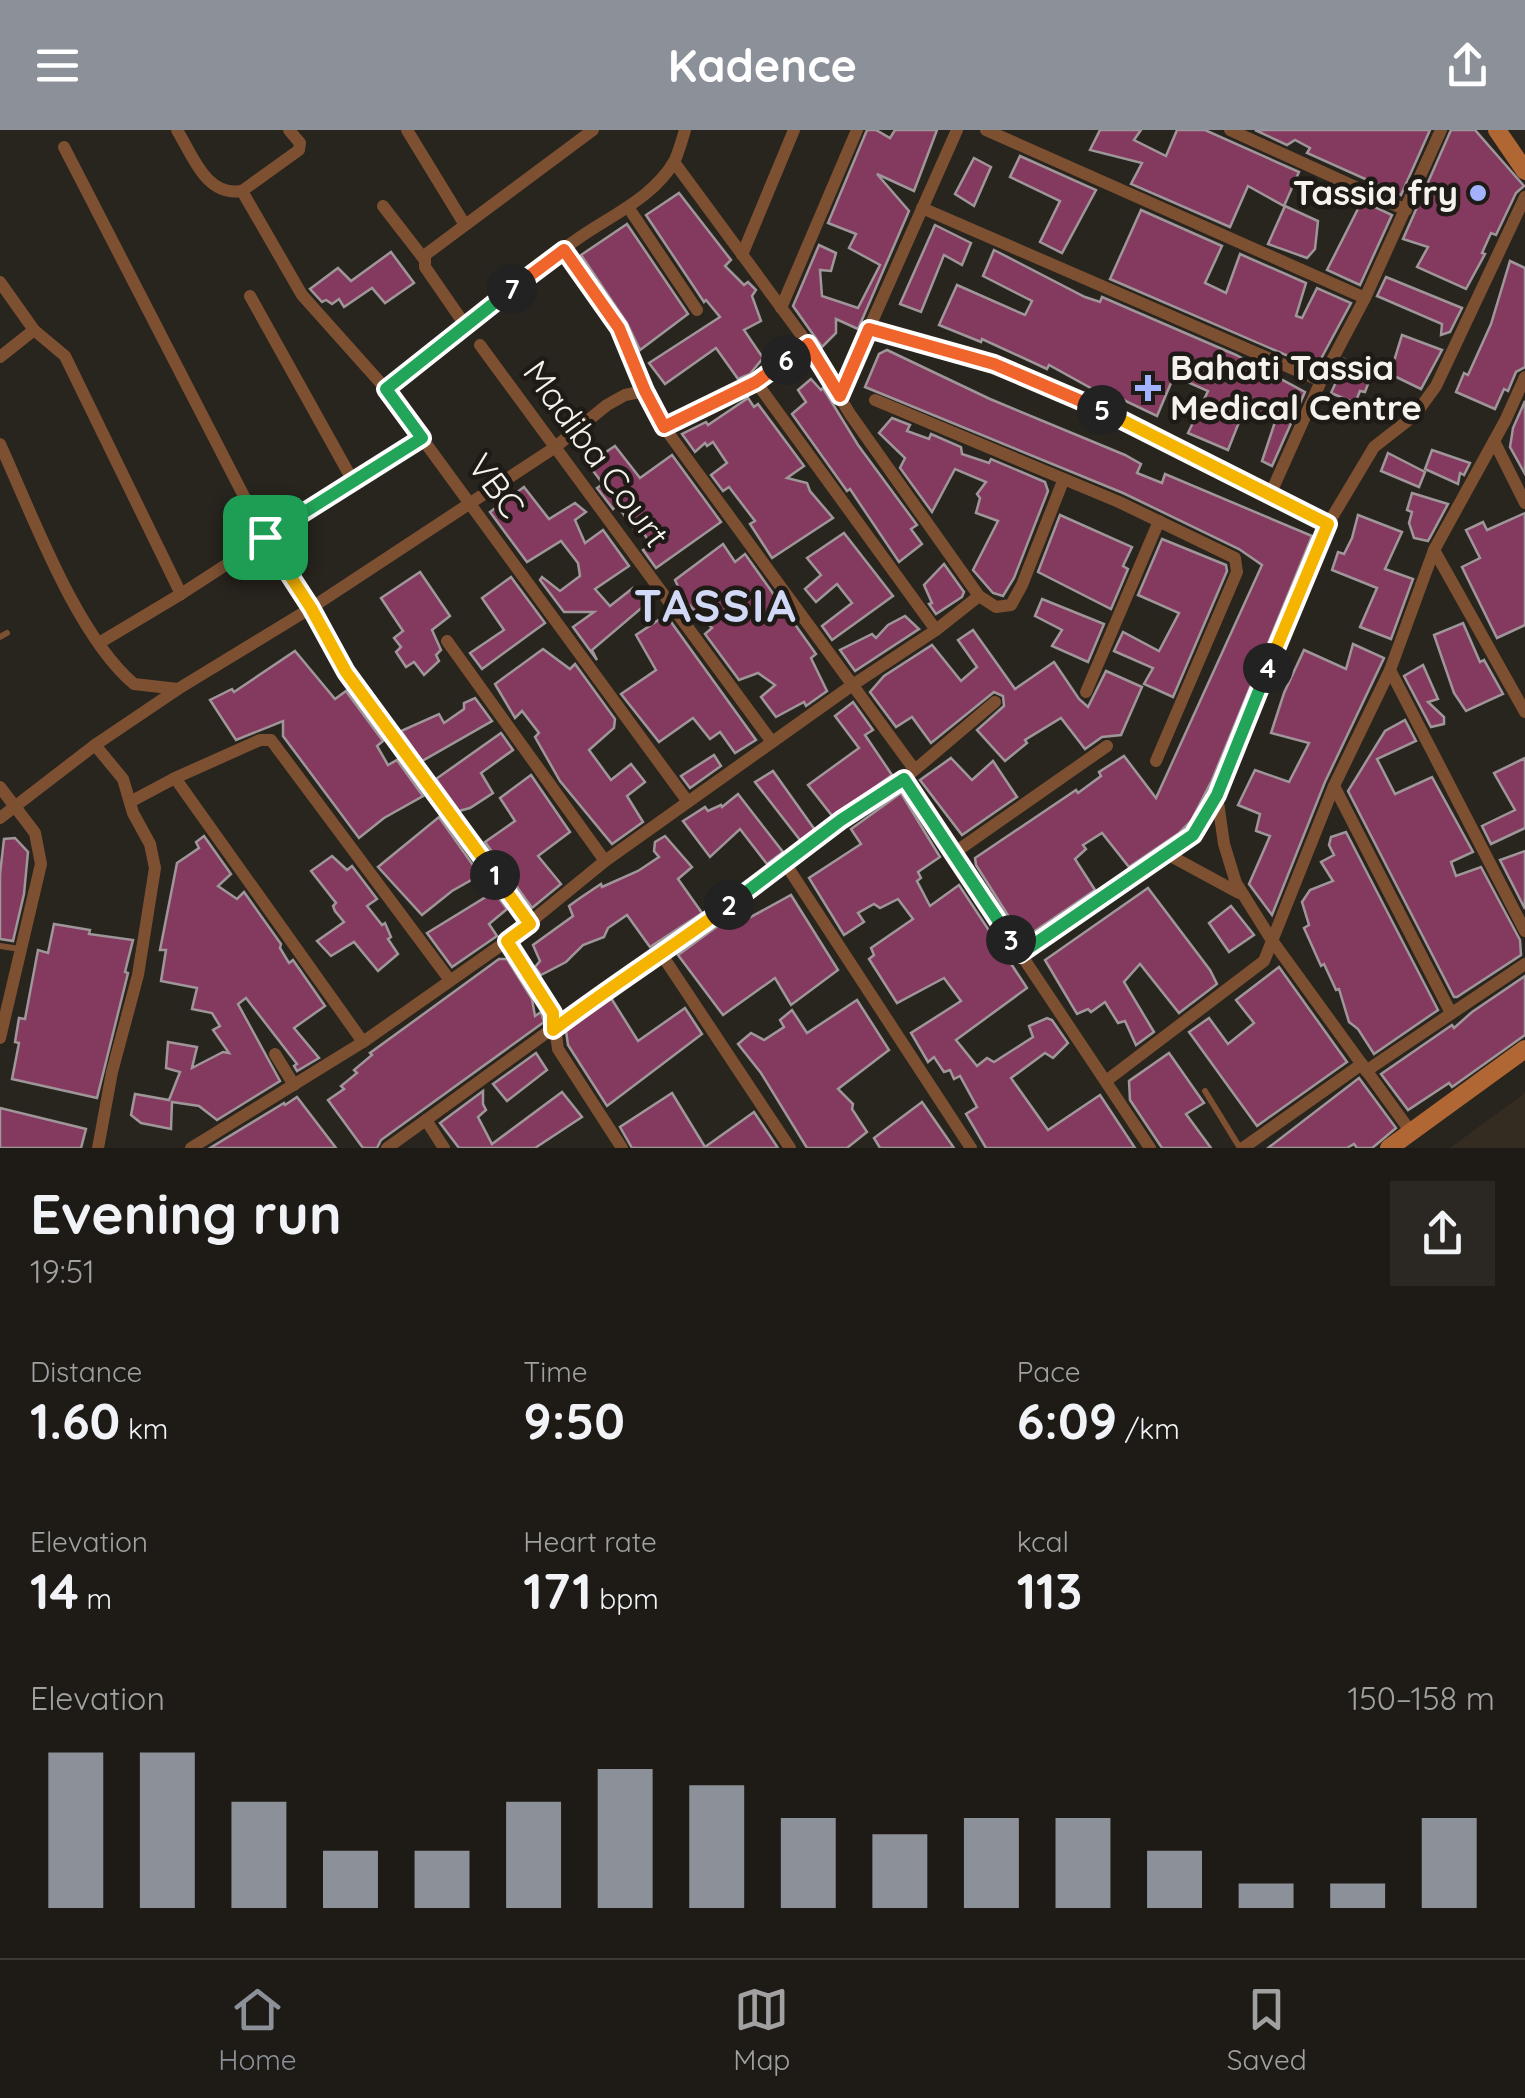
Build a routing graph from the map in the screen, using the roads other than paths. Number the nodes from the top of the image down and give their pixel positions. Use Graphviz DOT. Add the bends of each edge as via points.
graph roads {
  1 [pos="176,130"];
  2 [pos="289,130"];
  3 [pos="407,130"];
  4 [pos="593,130"];
  5 [pos="685,130"];
  6 [pos="794,130"];
  7 [pos="857,130"];
  8 [pos="957,130"];
  9 [pos="986,130"];
  10 [pos="1230,130"];
  11 [pos="1440,130"];
  12 [pos="1498,130"];
  13 [pos="64,148"];
  14 [pos="674,162"];
  15 [pos="1525,171"];
  16 [pos="242,191"];
  17 [pos="1525,197"];
  18 [pos="383,206"];
  19 [pos="628,207"];
  20 [pos="922,208"];
  21 [pos="1406,210"];
  22 [pos="465,226"];
  23 [pos="564,250"];
  24 [pos="742,255"];
  25 [pos="424,258"];
  26 [pos="0,282"];
  27 [pos="250,296"];
  28 [pos="1366,298"];
  29 [pos="781,308"];
  30 [pos="697,310"];
  31 [pos="465,324"];
  32 [pos="869,329"];
  33 [pos="34,330"];
  34 [pos="808,344"];
  35 [pos="480,345"];
  36 [pos="0,357"];
  37 [pos="1525,377"];
  38 [pos="1320,381"];
  39 [pos="756,382"];
  40 [pos="386,389"];
  41 [pos="645,391"];
  42 [pos="840,396"];
  43 [pos="875,400"];
  44 [pos="664,427"];
  45 [pos="422,438"];
  46 [pos="1494,441"];
  47 [pos="0,444"];
  48 [pos="554,448"];
  49 [pos="1063,481"];
  50 [pos="353,482"];
  51 [pos="1269,497"];
  52 [pos="470,501"];
  53 [pos="1525,503"];
  54 [pos="1158,521"];
  55 [pos="1328,524"];
  56 [pos="265,537"];
  57 [pos="1434,550"];
  58 [pos="182,594"];
  59 [pos="979,596"];
  60 [pos="311,608"];
  61 [pos="936,630"];
  62 [pos="447,640"];
  63 [pos="98,643"];
  64 [pos="1390,670"];
  65 [pos="851,686"];
  66 [pos="178,689"];
  67 [pos="1086,692"];
  68 [pos="996,702"];
  69 [pos="1525,712"];
  70 [pos="772,742"];
  71 [pos="95,746"];
  72 [pos="1107,746"];
  73 [pos="1156,760"];
  74 [pos="909,774"];
  75 [pos="175,778"];
  76 [pos="1334,786"];
  77 [pos="0,787"];
  78 [pos="1217,795"];
  79 [pos="130,802"];
  80 [pos="688,802"];
  81 [pos="14,809"];
  82 [pos="0,818"];
  83 [pos="954,853"];
  84 [pos="1166,854"];
  85 [pos="605,861"];
  86 [pos="785,863"];
  87 [pos="1242,894"];
  88 [pos="530,924"];
  89 [pos="1525,931"];
  90 [pos="1271,939"];
  91 [pos="507,941"];
  92 [pos="0,946"];
  93 [pos="21,949"];
  94 [pos="1020,954"];
  95 [pos="662,955"];
  96 [pos="1525,964"];
  97 [pos="449,979"];
  98 [pos="1452,1013"];
  99 [pos="553,1030"];
  100 [pos="0,1038"];
  101 [pos="363,1042"];
  102 [pos="1525,1048"];
  103 [pos="275,1054"];
  104 [pos="1364,1068"];
  105 [pos="1106,1082"];
  106 [pos="294,1085"];
  107 [pos="1205,1092"];
  108 [pos="426,1120"];
  109 [pos="1411,1132"];
  110 [pos="197,1147"];
  111 [pos="98,1148"];
  112 [pos="387,1148"];
  113 [pos="444,1148"];
  114 [pos="622,1148"];
  115 [pos="790,1148"];
  116 [pos="971,1148"];
  117 [pos="1150,1148"];
  118 [pos="1242,1148"];
  119 [pos="1389,1148"];
  1 -- 16 [label="street" via="212,186"];
  2 -- 16 [label="street" via="298,150"];
  3 -- 22 [label="street"];
  4 -- 22 [label="street"];
  5 -- 14 [label="street"];
  6 -- 24 [label="street"];
  7 -- 29 [label="street"];
  8 -- 20 [label="street"];
  9 -- 28 [label="street"];
  10 -- 21 [label="street"];
  11 -- 21 [label="street"];
  12 -- 15 [label="street"];
  13 -- 56 [label="street"];
  14 -- 19 [label="street"];
  14 -- 24 [label="street"];
  16 -- 40 [label="street, VBC" via="302,295"];
  17 -- 55 [label="street" via="1436,386 1414,416 1374,446"];
  18 -- 25 [label="street"];
  19 -- 23 [label="street"];
  19 -- 30 [label="street"];
  20 -- 32 [label="street"];
  20 -- 38 [label="street"];
  21 -- 28 [label="street"];
  22 -- 25 [label="street"];
  23 -- 31 [label="street"];
  23 -- 41 [label="street" via="619,328"];
  24 -- 29 [label="street"];
  25 -- 31 [label="street"];
  26 -- 33 [label="street"];
  27 -- 50 [label="street"];
  28 -- 38 [label="street"];
  29 -- 34 [label="street"];
  31 -- 40 [label="street"];
  32 -- 42 [label="street"];
  32 -- 51 [label="street" via="994,364 1075,396"];
  33 -- 36 [label="street"];
  33 -- 58 [label="street" via="65,356"];
  34 -- 39 [label="street"];
  34 -- 42 [label="street"];
  35 -- 48 [label="street, Madiba Court"];
  37 -- 46 [label="street"];
  38 -- 51 [label="street"];
  39 -- 44 [label="street"];
  39 -- 61 [label="street"];
  40 -- 45 [label="street, VBC"];
  41 -- 44 [label="street"];
  41 -- 48 [label="street" via="608,405"];
  42 -- 59 [label="street"];
  43 -- 49 [label="street"];
  44 -- 65 [label="street"];
  45 -- 50 [label="street"];
  45 -- 52 [label="street, VBC"];
  46 -- 53 [label="street"];
  46 -- 57 [label="street"];
  47 -- 63 [label="street"];
  48 -- 52 [label="street"];
  48 -- 70 [label="street, Madiba Court"];
  49 -- 54 [label="street"];
  49 -- 59 [label="street" via="1011,604 996,607"];
  50 -- 56 [label="street"];
  51 -- 55 [label="street"];
  52 -- 60 [label="street"];
  52 -- 80 [label="street, VBC"];
  54 -- 67 [label="street"];
  54 -- 73 [label="street" via="1232,556 1238,568"];
  55 -- 78 [label="street"];
  56 -- 58 [label="street"];
  56 -- 60 [label="street"];
  57 -- 64 [label="street"];
  57 -- 69 [label="street"];
  58 -- 63 [label="street"];
  59 -- 61 [label="street"];
  60 -- 66 [label="street"];
  60 -- 88 [label="street" via="346,672"];
  61 -- 65 [label="street"];
  62 -- 85 [label="street"];
  63 -- 66 [label="street" via="134,684"];
  64 -- 76 [label="street"];
  64 -- 89 [label="street"];
  65 -- 70 [label="street"];
  65 -- 74 [label="street"];
  66 -- 71 [label="street"];
  68 -- 74 [label="street"];
  70 -- 80 [label="street"];
  71 -- 79 [label="street" via="116,766"];
  71 -- 81 [label="street"];
  72 -- 83 [label="street"];
  74 -- 83 [label="street"];
  74 -- 86 [label="street"];
  75 -- 79 [label="street"];
  75 -- 97 [label="street" via="272,740"];
  75 -- 101 [label="street"];
  76 -- 90 [label="street"];
  76 -- 98 [label="street"];
  77 -- 81 [label="street"];
  78 -- 84 [label="street" via="1193,835"];
  78 -- 87 [label="street" via="1230,868"];
  79 -- 111 [label="street" via="155,868"];
  80 -- 85 [label="street"];
  81 -- 82 [label="street"];
  81 -- 93 [label="street" via="35,833 41,852"];
  83 -- 94 [label="street"];
  84 -- 87 [label="street"];
  84 -- 94 [label="street"];
  85 -- 88 [label="street"];
  86 -- 95 [label="street"];
  86 -- 116 [label="street"];
  87 -- 90 [label="street"];
  88 -- 91 [label="street"];
  90 -- 104 [label="street"];
  90 -- 105 [label="street" via="1264,961"];
  91 -- 97 [label="street"];
  91 -- 99 [label="street" via="553,1013"];
  92 -- 93 [label="lane"];
  93 -- 100 [label="street"];
  94 -- 105 [label="street"];
  95 -- 99 [label="street"];
  95 -- 115 [label="street"];
  96 -- 98 [label="street"];
  97 -- 101 [label="street"];
  98 -- 104 [label="street"];
  99 -- 108 [label="street"];
  99 -- 114 [label="street" via="558,1049"];
  101 -- 106 [label="street"];
  102 -- 109 [label="street"];
  103 -- 106 [label="street"];
  104 -- 109 [label="street"];
  104 -- 118 [label="street"];
  105 -- 117 [label="street"];
  106 -- 110 [label="street"];
  107 -- 118 [label="lane"];
  108 -- 112 [label="street"];
  108 -- 113 [label="street"];
  109 -- 119 [label="street"];
}
